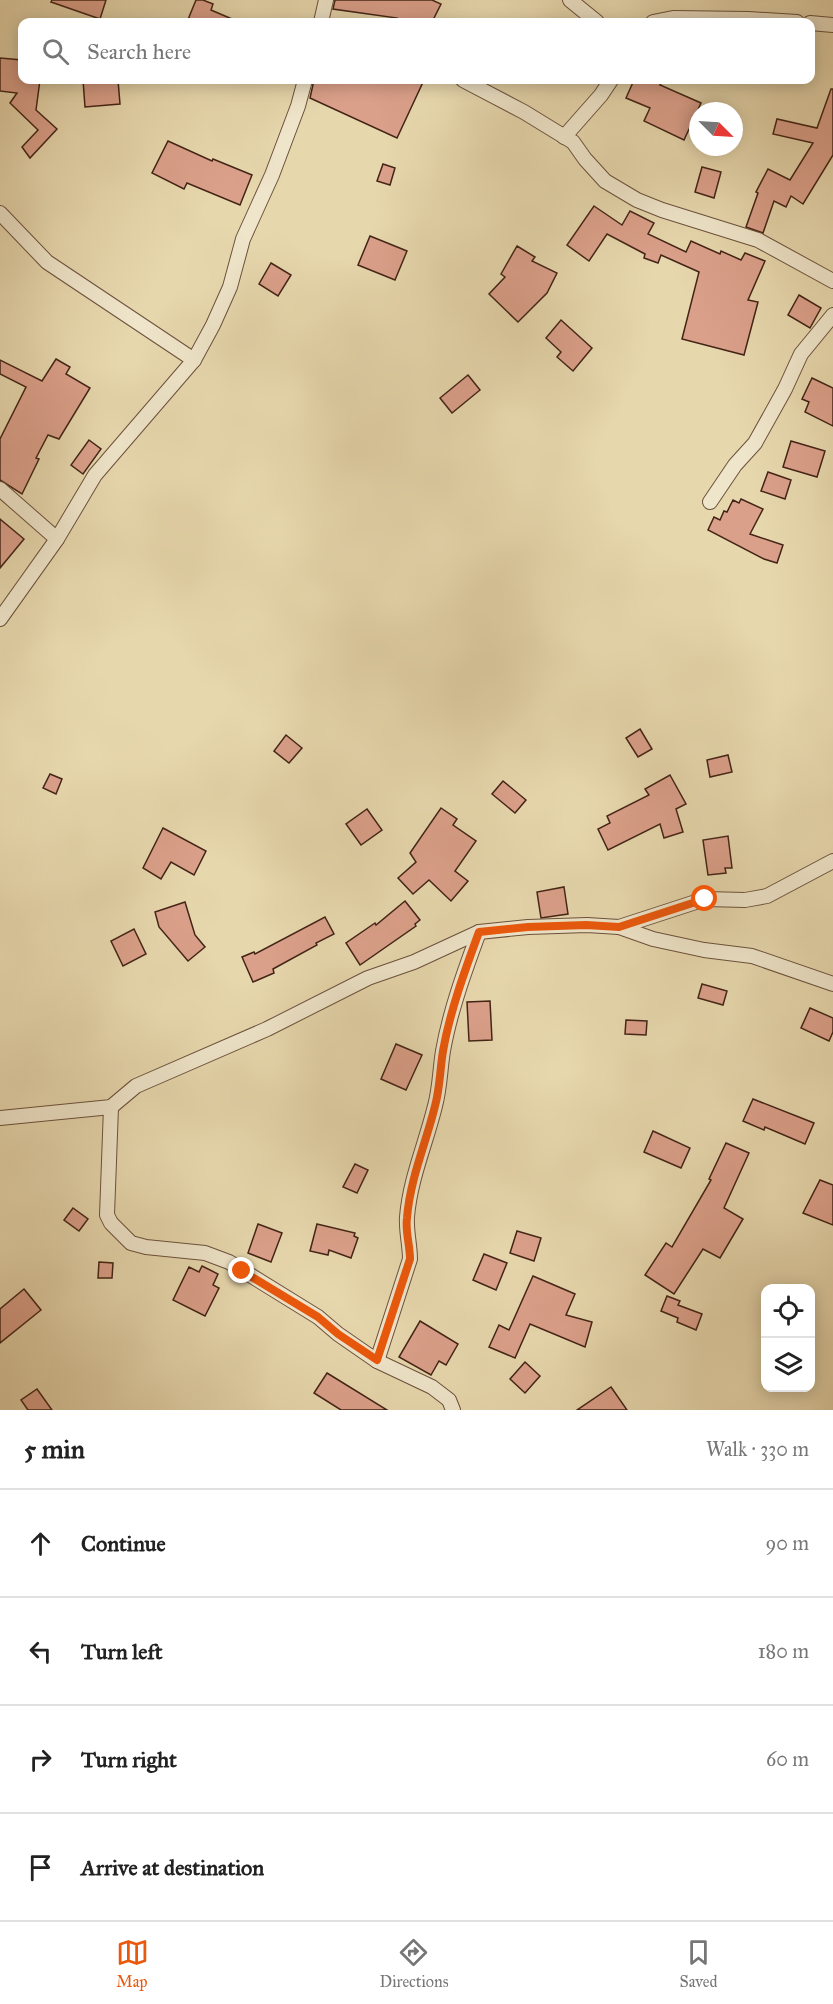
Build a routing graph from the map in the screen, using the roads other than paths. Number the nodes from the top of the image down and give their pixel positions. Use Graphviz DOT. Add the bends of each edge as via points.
graph roads {
  1 [pos="326,0"];
  2 [pos="570,0"];
  3 [pos="324,18"];
  4 [pos="592,18"];
  5 [pos="815,23"];
  6 [pos="833,25"];
  7 [pos="304,84"];
  8 [pos="471,84"];
  9 [pos="609,84"];
  10 [pos="564,137"];
  11 [pos="0,213"];
  12 [pos="833,281"];
  13 [pos="833,315"];
  14 [pos="194,360"];
  15 [pos="0,489"];
  16 [pos="710,502"];
  17 [pos="57,539"];
  18 [pos="0,620"];
  19 [pos="833,861"];
  20 [pos="619,927"];
  21 [pos="479,932"];
  22 [pos="833,984"];
  23 [pos="111,1107"];
  24 [pos="0,1118"];
  25 [pos="377,1360"];
  26 [pos="453,1410"];
  1 -- 3 [label="street"];
  2 -- 4 [label="street"];
  5 -- 6 [label="street"];
  7 -- 14 [label="street" via="272,175 243,239 230,287"];
  8 -- 10 [label="street"];
  9 -- 10 [label="street"];
  10 -- 12 [label="street" via="573,142 604,181 637,200 758,240"];
  11 -- 14 [label="street" via="47,262"];
  13 -- 16 [label="street" via="801,354 755,443"];
  14 -- 17 [label="street" via="95,475"];
  15 -- 17 [label="street"];
  17 -- 18 [label="street"];
  19 -- 20 [label="street" via="767,896 705,899"];
  20 -- 21 [label="street" via="528,927"];
  20 -- 22 [label="street" via="653,939 752,956"];
  21 -- 23 [label="street" via="368,978 267,1029 136,1086"];
  21 -- 25 [label="street" via="448,1029 435,1107 406,1219 410,1259"];
  23 -- 24 [label="street"];
  23 -- 25 [label="street" via="107,1215 131,1243 205,1253 229,1262 318,1317"];
  25 -- 26 [label="street" via="432,1387 449,1400"];
}
